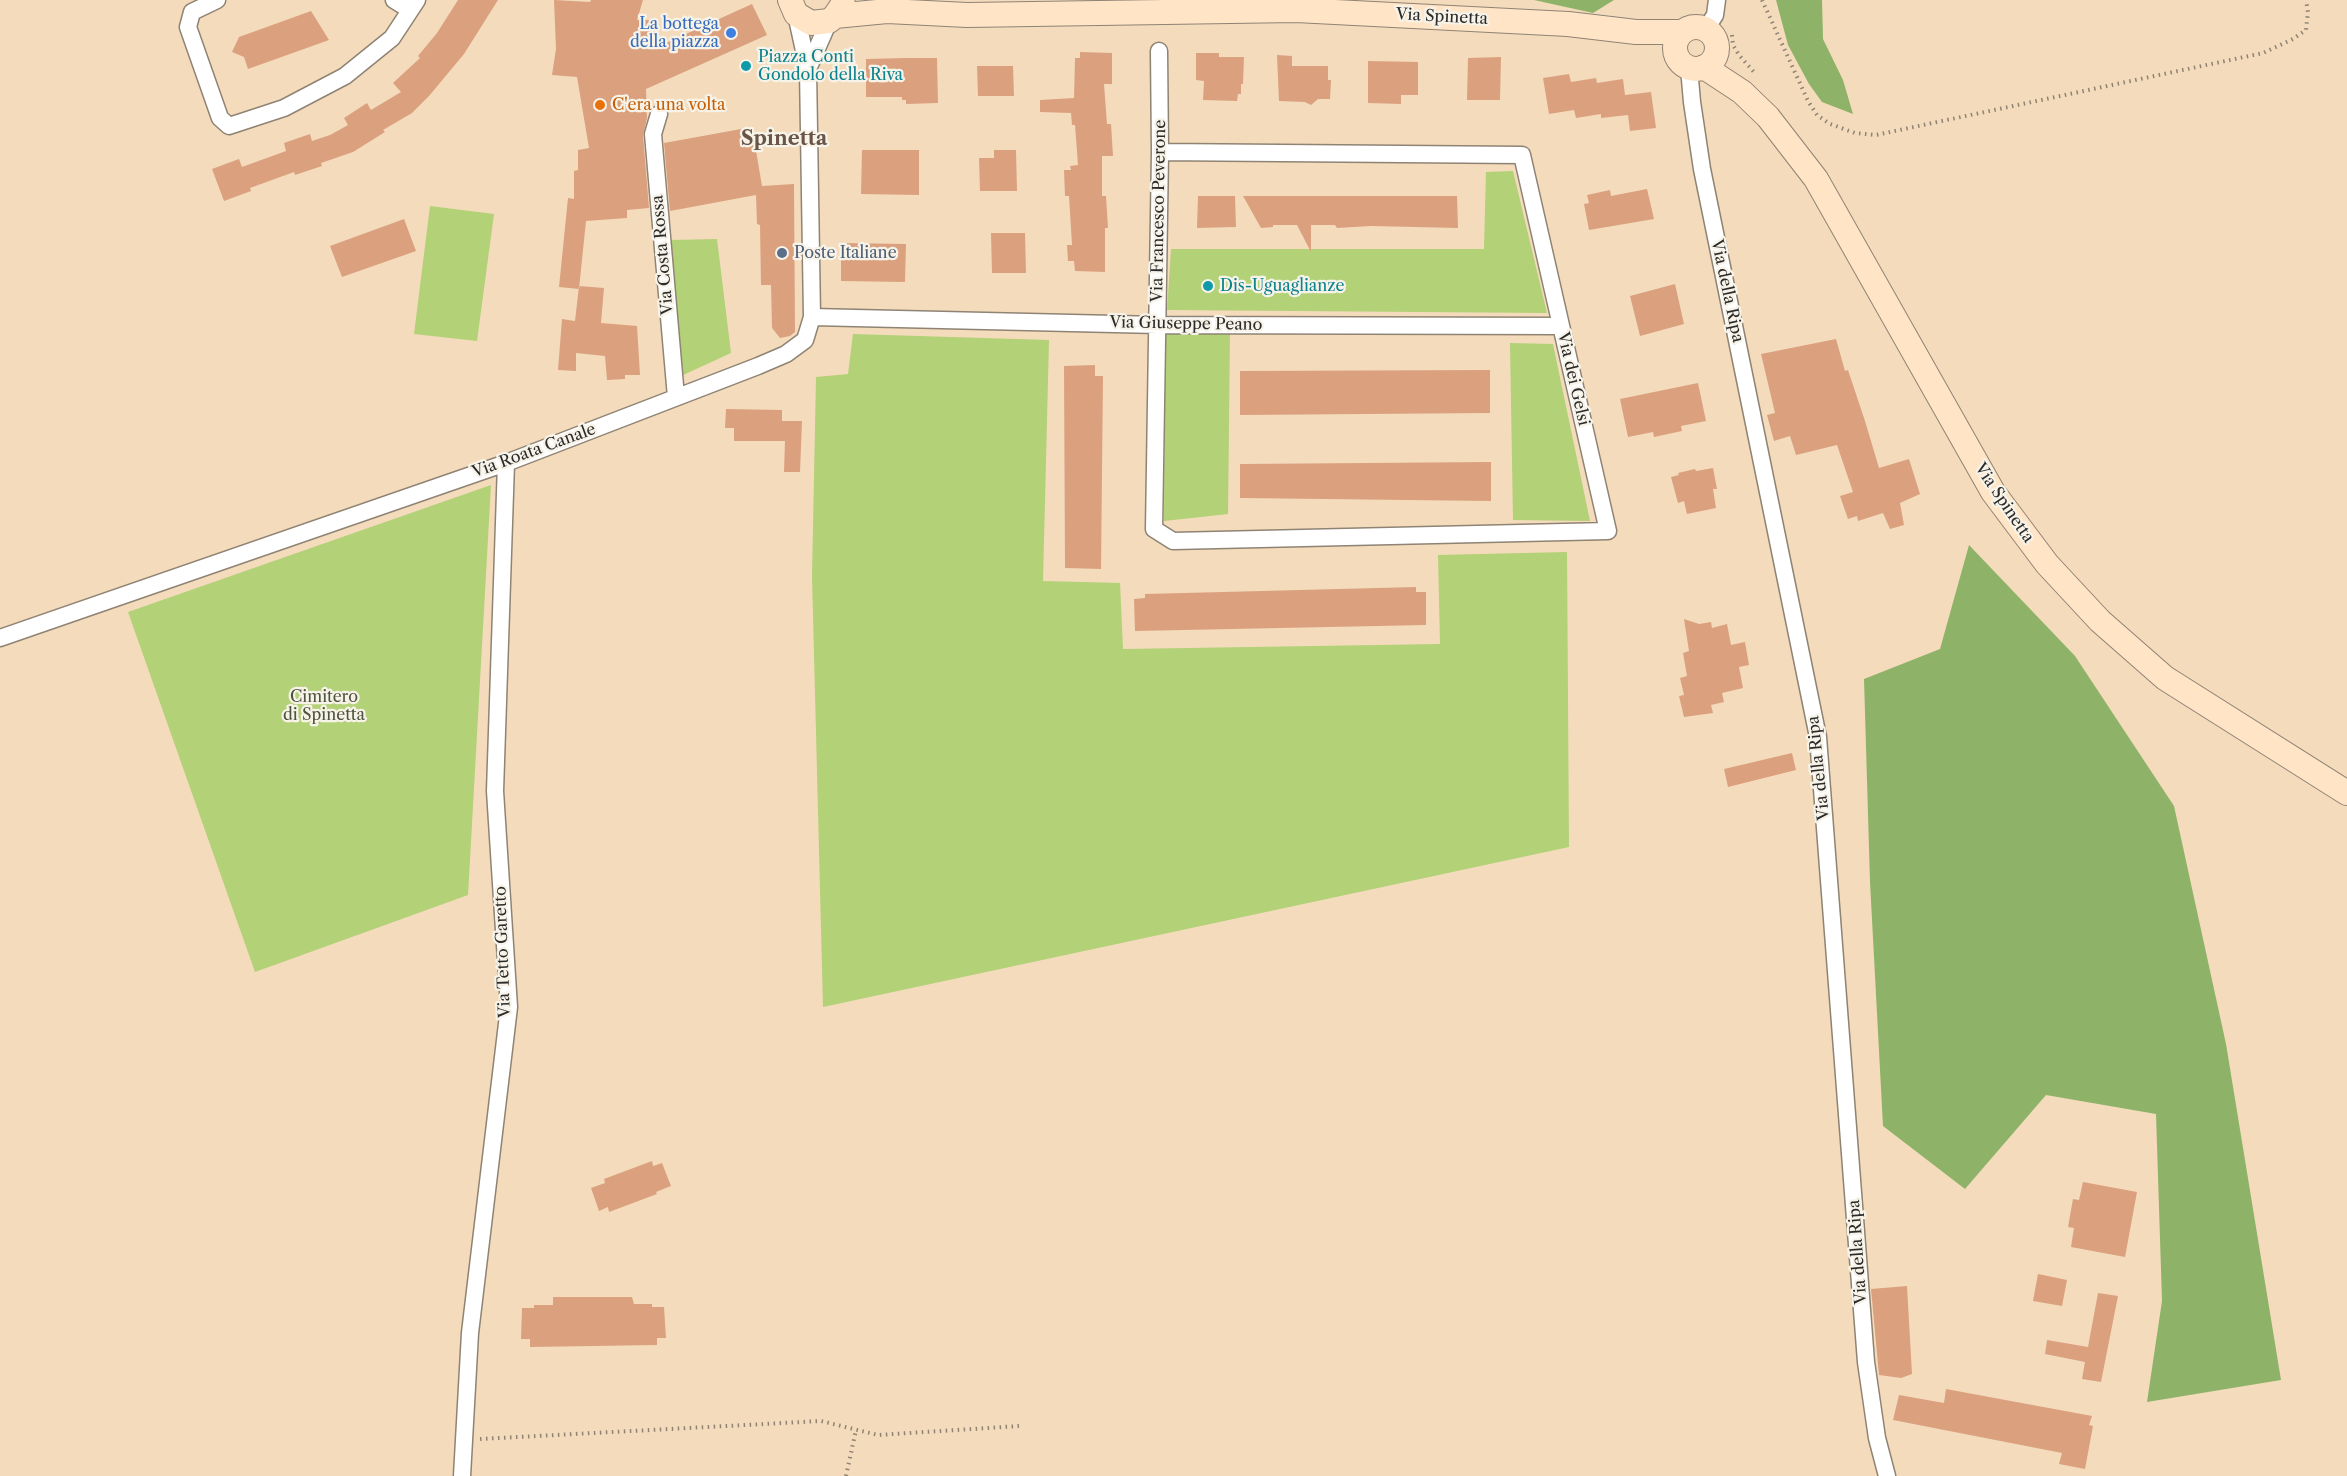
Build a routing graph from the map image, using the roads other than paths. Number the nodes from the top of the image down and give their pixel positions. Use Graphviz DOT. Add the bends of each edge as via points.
graph roads {
  1 [pos="217,0"];
  2 [pos="394,0"];
  3 [pos="1717,0"];
  4 [pos="414,5"];
  5 [pos="790,5"];
  6 [pos="877,6"];
  7 [pos="836,12"];
  8 [pos="1706,29"];
  9 [pos="1159,51"];
  10 [pos="1693,54"];
  11 [pos="808,69"];
  12 [pos="658,114"];
  13 [pos="1160,152"];
  14 [pos="812,317"];
  15 [pos="1158,325"];
  16 [pos="1561,326"];
  17 [pos="676,398"];
  18 [pos="506,462"];
  19 [pos="1173,541"];
  20 [pos="0,638"];
  21 [pos="2347,793"];
  22 [pos="462,1476"];
  23 [pos="1887,1476"];
  1 -- 4 [label="street" via="192,12 188,27 220,118 229,126 284,108 345,76 392,38"];
  2 -- 4 [label="street"];
  3 -- 8 [label="street" via="1715,15"];
  5 -- 7 [label="main road, Via Spinetta" via="811,22"];
  5 -- 11 [label="street, Via Roata Canale"];
  6 -- 7 [label="main road, Via Spinetta"];
  6 -- 10 [label="main road, Via Spinetta" via="968,15 1296,10 1568,24 1636,32"];
  7 -- 11 [label="street, Via Roata Canale"];
  8 -- 10 [label="main road" via="1689,27"];
  9 -- 13 [label="street, Via Francesco Peverone"];
  10 -- 21 [label="main road, Via Spinetta" via="1752,86 1816,179 1993,492 2047,564 2100,621 2165,678"];
  10 -- 23 [label="street, Via della Ripa" via="1692,102 1702,169 1818,737 1866,1362"];
  11 -- 14 [label="street, Via Roata Canale"];
  12 -- 17 [label="street, Via Costa Rossa" via="653,134"];
  13 -- 15 [label="street, Via Francesco Peverone"];
  13 -- 16 [label="street, Via dei Gelsi" via="1521,155"];
  14 -- 15 [label="street, Via Giuseppe Peano"];
  14 -- 17 [label="street, Via Roata Canale" via="805,340 786,354"];
  15 -- 16 [label="street, Via Giuseppe Peano"];
  15 -- 19 [label="street, Via Francesco Peverone" via="1154,530"];
  16 -- 19 [label="street, Via dei Gelsi" via="1608,531"];
  17 -- 18 [label="street, Via Roata Canale"];
  18 -- 20 [label="street, Via Roata Canale"];
  18 -- 22 [label="street, Via Tetto Garetto" via="495,791 509,1007 470,1333"];
}
